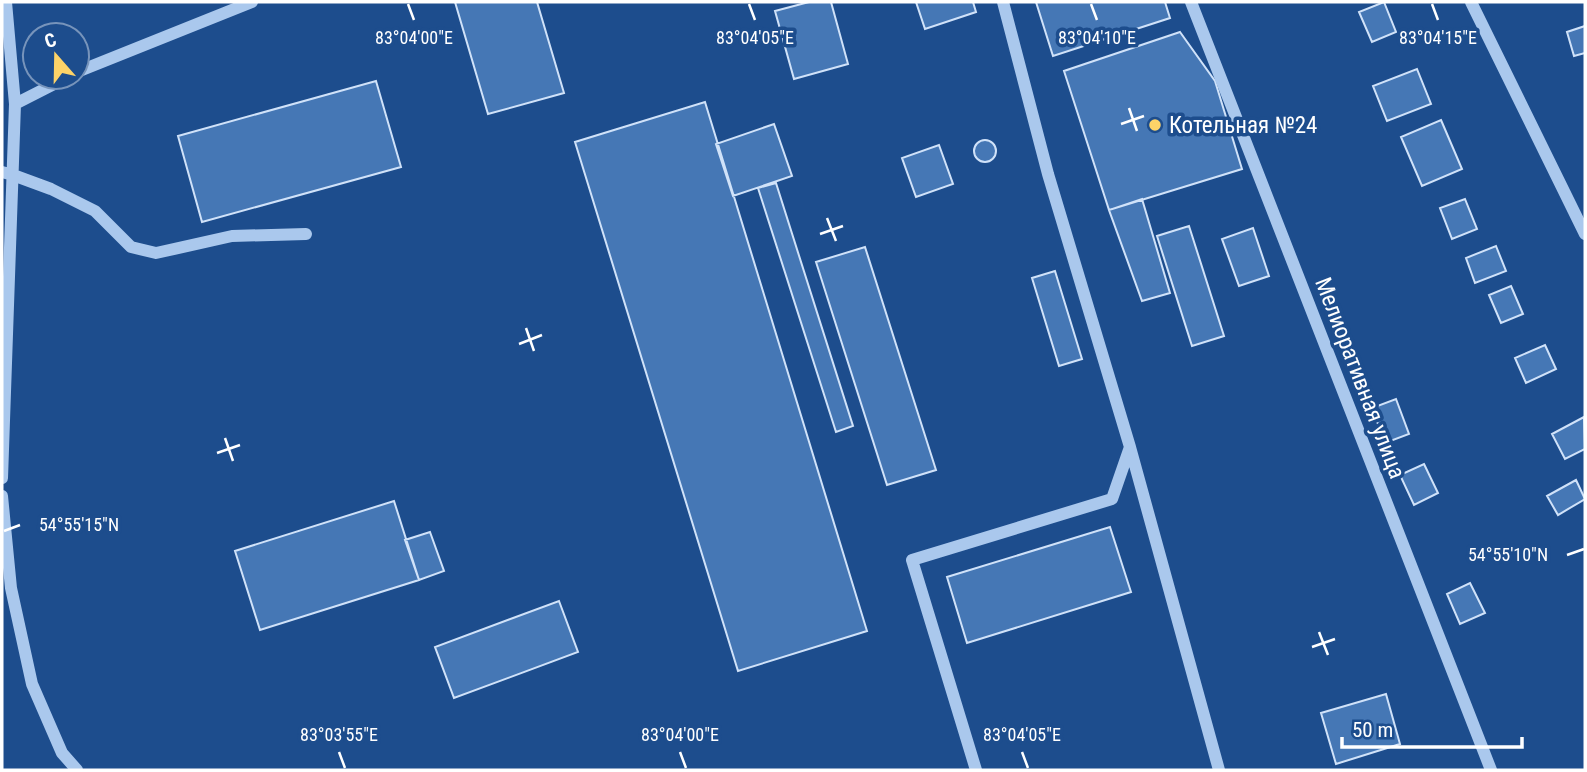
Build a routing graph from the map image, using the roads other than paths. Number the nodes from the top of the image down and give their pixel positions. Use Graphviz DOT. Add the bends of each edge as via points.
graph roads {
  1 [pos="6,2"];
  2 [pos="252,2"];
  3 [pos="1003,2"];
  4 [pos="1191,2"];
  5 [pos="1471,2"];
  6 [pos="91,66"];
  7 [pos="41,91"];
  8 [pos="15,104"];
  9 [pos="7,173"];
  10 [pos="306,234"];
  11 [pos="1585,234"];
  12 [pos="1130,447"];
  13 [pos="2,478"];
  14 [pos="2,496"];
  15 [pos="77,770"];
  16 [pos="976,770"];
  17 [pos="1219,770"];
  18 [pos="1491,770"];
  1 -- 8 [label="street"];
  2 -- 6 [label="street"];
  3 -- 12 [label="street" via="1048,174"];
  4 -- 18 [label="street, Мелиоративная улица"];
  5 -- 11 [label="street"];
  7 -- 8 [label="street"];
  8 -- 9 [label="street"];
  9 -- 10 [label="street" via="95,211 131,247 156,253 232,236"];
  9 -- 13 [label="street"];
  12 -- 16 [label="street" via="1112,499 912,560"];
  12 -- 17 [label="street"];
  14 -- 15 [label="street" via="11,588 32,684 62,753"];
}
